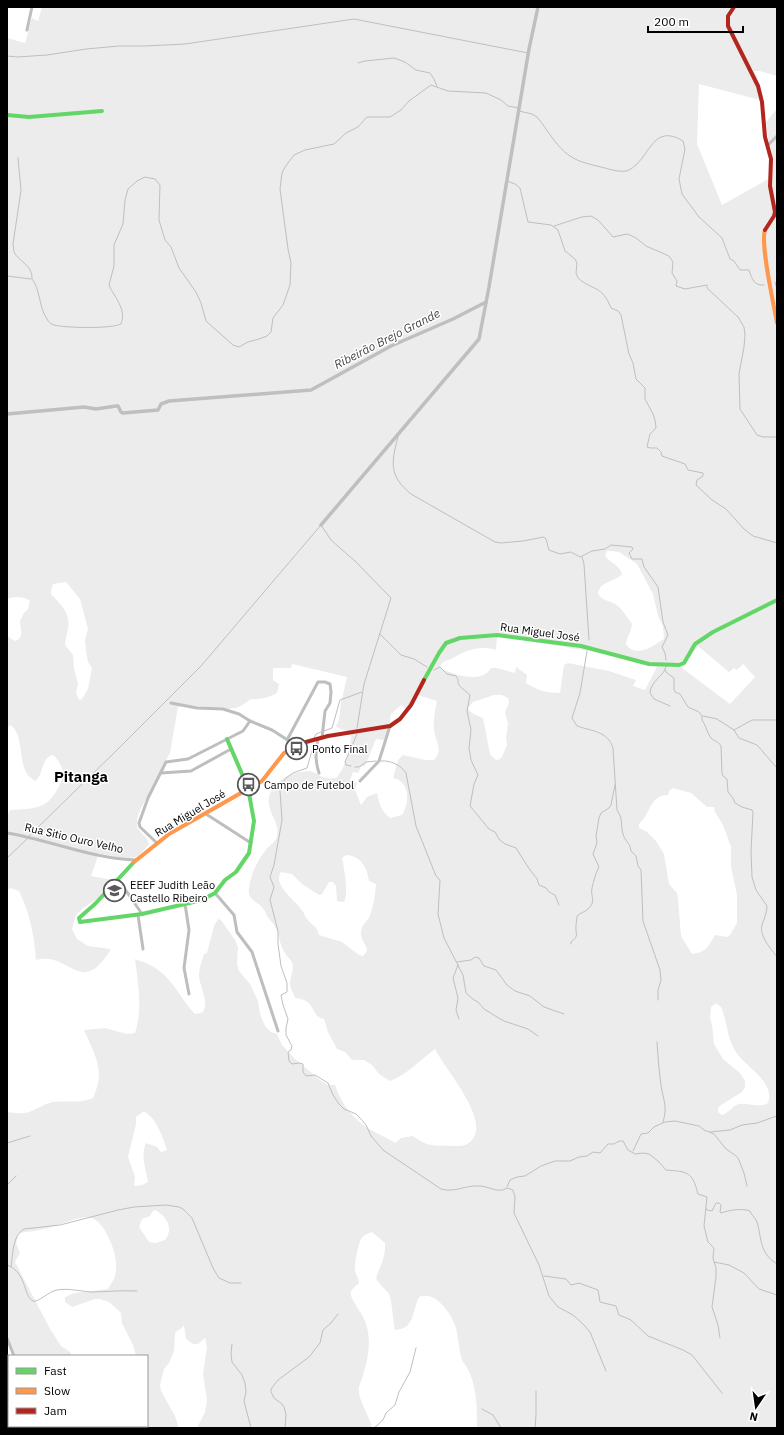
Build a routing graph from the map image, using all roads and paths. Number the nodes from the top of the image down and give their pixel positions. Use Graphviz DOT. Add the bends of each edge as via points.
graph roads {
  1 [pos="32,7"];
  2 [pos="734,7"];
  3 [pos="27,30"];
  4 [pos="102,111"];
  5 [pos="7,115"];
  6 [pos="777,136"];
  7 [pos="768,146"];
  8 [pos="777,323"];
  9 [pos="777,600"];
  10 [pos="171,703"];
  11 [pos="250,721"];
  12 [pos="390,726"];
  13 [pos="320,738"];
  14 [pos="227,739"];
  15 [pos="287,740"];
  16 [pos="297,746"];
  17 [pos="231,749"];
  18 [pos="161,772"];
  19 [pos="320,773"];
  20 [pos="360,781"];
  21 [pos="248,788"];
  22 [pos="206,814"];
  23 [pos="7,833"];
  24 [pos="157,843"];
  25 [pos="251,843"];
  26 [pos="136,860"];
  27 [pos="117,879"];
  28 [pos="215,893"];
  29 [pos="185,904"];
  30 [pos="140,914"];
  31 [pos="143,949"];
  32 [pos="189,994"];
  33 [pos="278,1031"];
  34 [pos="7,1338"];
  35 [pos="14,1355"];
  1 -- 3 [label="street"];
  2 -- 7 [label="street" via="728,16 728,26 758,86"];
  4 -- 5 [label="street" via="29,117"];
  6 -- 7 [label="street"];
  7 -- 8 [label="street" via="771,159 770,186 775,212 764,233 764,242"];
  9 -- 12 [label="street, Rua Miguel José" via="713,632 695,644 684,663 679,665 649,664 581,646 497,635 460,638 446,643 406,713"];
  10 -- 11 [label="street" via="223,710 239,714"];
  11 -- 14 [label="street" via="243,731"];
  11 -- 15 [label="street" via="272,730"];
  12 -- 13 [label="street, Rua Miguel José"];
  12 -- 20 [label="street" via="379,760"];
  13 -- 15 [label="street" via="331,692 330,684 321,681 318,682"];
  13 -- 16 [label="street, Rua Miguel José"];
  13 -- 19 [label="street" via="316,749 316,763"];
  14 -- 17 [label="street"];
  14 -- 18 [label="street" via="188,759 166,762"];
  15 -- 16 [label="street"];
  16 -- 21 [label="street, Rua Miguel José" via="284,753 262,781"];
  17 -- 18 [label="street" via="191,771"];
  17 -- 21 [label="street"];
  18 -- 24 [label="street" via="139,823"];
  21 -- 22 [label="street, Rua Miguel José"];
  21 -- 25 [label="street" via="254,821"];
  22 -- 24 [label="street, Rua Miguel José" via="197,817"];
  22 -- 25 [label="street"];
  23 -- 26 [label="street, Rua Sitio Ouro Velho" via="105,856"];
  24 -- 26 [label="street, Rua Miguel José"];
  25 -- 28 [label="street" via="236,872 225,880"];
  26 -- 27 [label="street, Rua Miguel José"];
  27 -- 30 [label="street"];
  27 -- 30 [label="street, Rua Miguel José" via="78,920 80,922"];
  28 -- 29 [label="street" via="202,900"];
  28 -- 33 [label="street" via="234,915 237,932 252,952"];
  29 -- 30 [label="street"];
  29 -- 32 [label="street" via="189,930 184,968"];
  30 -- 31 [label="street"];
  34 -- 35 [label="street"];
}
